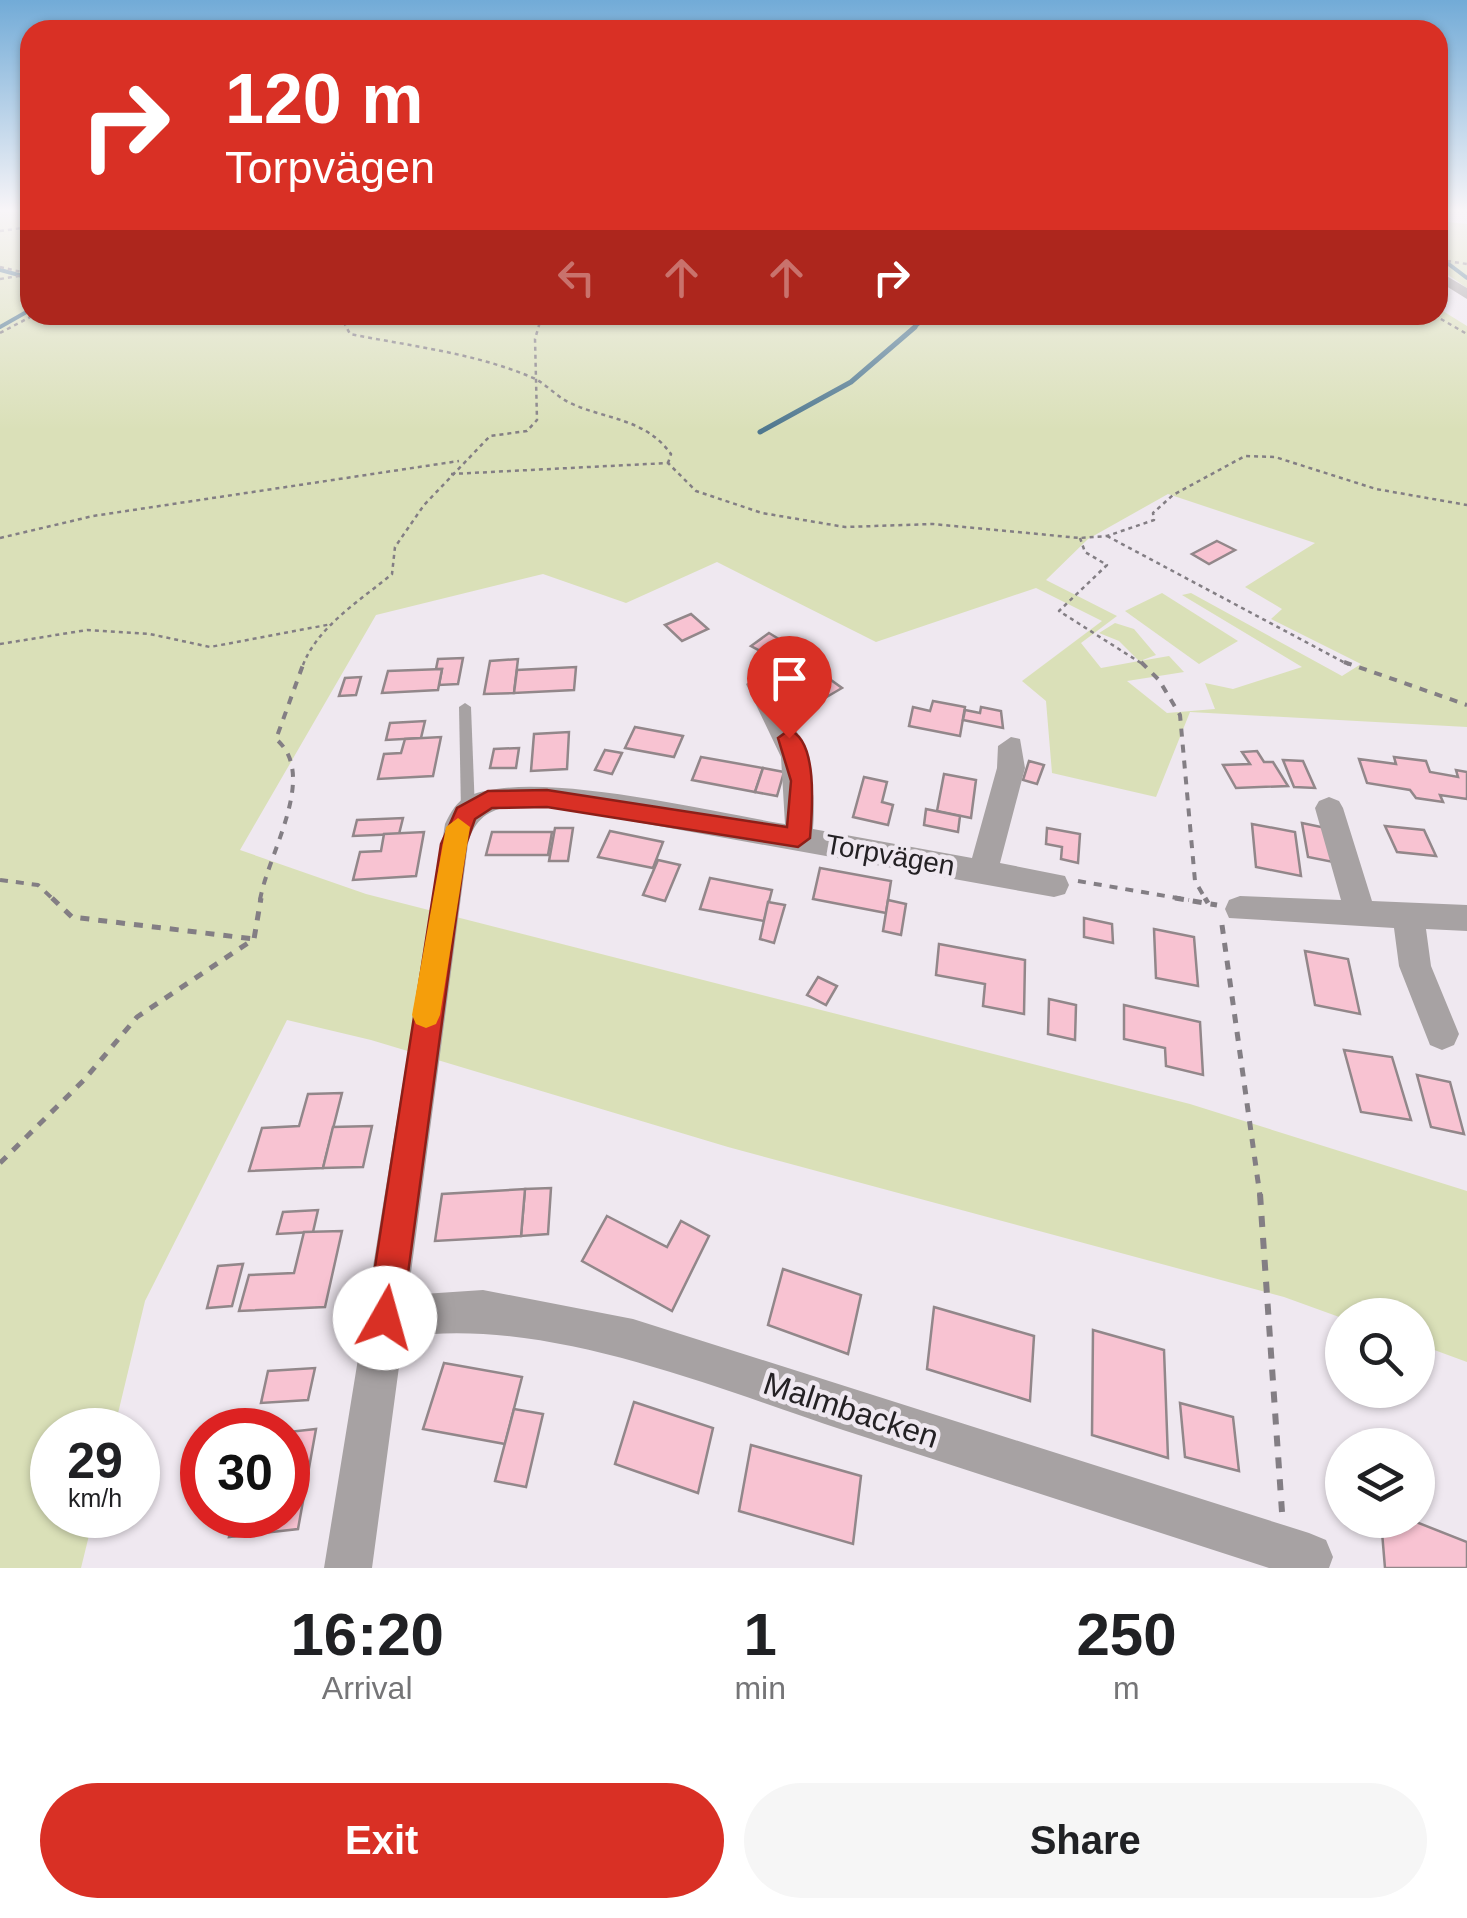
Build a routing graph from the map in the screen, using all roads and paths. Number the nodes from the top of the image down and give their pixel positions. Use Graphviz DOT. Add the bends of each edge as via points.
graph roads {
  1 [pos="345,325"];
  2 [pos="539,325"];
  3 [pos="535,378"];
  4 [pos="462,460"];
  5 [pos="668,464"];
  6 [pos="450,474"];
  7 [pos="1467,506"];
  8 [pos="1107,536"];
  9 [pos="0,538"];
  10 [pos="1080,538"];
  11 [pos="332,624"];
  12 [pos="0,644"];
  13 [pos="758,684"];
  14 [pos="1467,704"];
  15 [pos="465,708"];
  16 [pos="1011,746"];
  17 [pos="1329,808"];
  18 [pos="468,811"];
  19 [pos="798,838"];
  20 [pos="983,872"];
  21 [pos="0,880"];
  22 [pos="1054,885"];
  23 [pos="1208,904"];
  24 [pos="1229,907"];
  25 [pos="1359,911"];
  26 [pos="1408,914"];
  27 [pos="1467,918"];
  28 [pos="254,939"];
  29 [pos="1442,1034"];
  30 [pos="0,1163"];
  31 [pos="385,1318"];
  32 [pos="1297,1553"];
  33 [pos="348,1568"];
  1 -- 3 [label="path" via="350,334 449,351"];
  2 -- 3 [label="path"];
  3 -- 4 [label="path" via="538,420 527,431 490,436"];
  3 -- 5 [label="path" via="567,402 662,437"];
  4 -- 6 [label="path"];
  4 -- 9 [label="path" via="93,516"];
  5 -- 6 [label="path"];
  5 -- 10 [label="path" via="696,490 762,513 846,526 933,524"];
  6 -- 11 [label="path" via="402,534 392,574"];
  7 -- 8 [label="path" via="1376,489 1275,457 1244,456 1166,497 1154,520"];
  8 -- 10 [label="path"];
  8 -- 14 [label="path" via="1354,668"];
  10 -- 23 [label="path" via="1084,552 1107,565 1059,612 1115,640 1174,700 1194,881"];
  11 -- 12 [label="path" via="210,647 87,630"];
  11 -- 28 [label="path" via="308,652 276,739 288,749 298,777 264,883"];
  13 -- 19 [label="street, Torpvägen" via="798,760"];
  15 -- 18 [label="lane"];
  16 -- 20 [label="street, Torpvägen"];
  17 -- 25 [label="street"];
  18 -- 19 [label="street, Torpvägen" via="488,800 547,798"];
  18 -- 31 [label="street" via="450,863"];
  19 -- 20 [label="street, Torpvägen"];
  20 -- 22 [label="street, Torpvägen"];
  21 -- 28 [label="path" via="38,886 72,917"];
  22 -- 23 [label="path" via="1074,881"];
  23 -- 24 [label="path"];
  24 -- 25 [label="street"];
  24 -- 32 [label="path"];
  25 -- 26 [label="street"];
  26 -- 27 [label="street"];
  26 -- 29 [label="street" via="1416,966"];
  28 -- 30 [label="path" via="138,1018"];
  31 -- 32 [label="street, Malmbacken" via="484,1311 633,1340"];
  31 -- 33 [label="street"];
}
